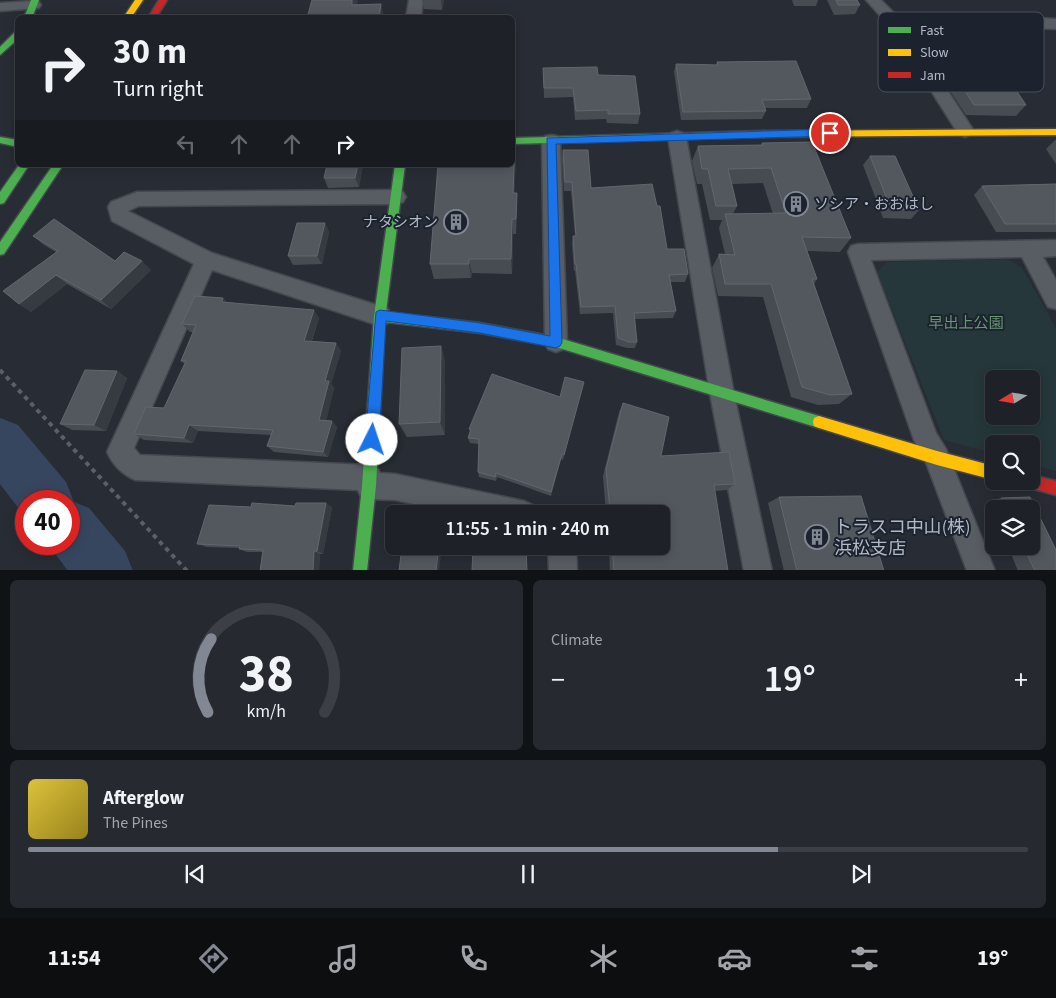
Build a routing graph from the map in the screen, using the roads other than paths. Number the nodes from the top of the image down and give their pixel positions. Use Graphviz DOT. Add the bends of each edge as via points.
graph roads {
  1 [pos="139,0"];
  2 [pos="163,0"];
  3 [pos="416,0"];
  4 [pos="873,0"];
  5 [pos="0,7"];
  6 [pos="32,7"];
  7 [pos="885,12"];
  8 [pos="129,15"];
  9 [pos="154,15"];
  10 [pos="414,15"];
  11 [pos="15,37"];
  12 [pos="0,52"];
  13 [pos="940,92"];
  14 [pos="965,131"];
  15 [pos="1056,132"];
  16 [pos="677,137"];
  17 [pos="0,140"];
  18 [pos="551,140"];
  19 [pos="515,141"];
  20 [pos="15,143"];
  21 [pos="23,167"];
  22 [pos="57,167"];
  23 [pos="400,167"];
  24 [pos="396,198"];
  25 [pos="0,200"];
  26 [pos="1028,248"];
  27 [pos="1056,248"];
  28 [pos="0,251"];
  29 [pos="206,260"];
  30 [pos="1056,300"];
  31 [pos="380,316"];
  32 [pos="556,342"];
  33 [pos="722,394"];
  34 [pos="937,458"];
  35 [pos="985,471"];
  36 [pos="369,482"];
  37 [pos="1040,484"];
  38 [pos="1056,488"];
  39 [pos="481,505"];
  40 [pos="562,555"];
  41 [pos="360,570"];
  42 [pos="563,570"];
  43 [pos="758,570"];
  44 [pos="982,570"];
  1 -- 8 [label="street"];
  2 -- 9 [label="street"];
  3 -- 10 [label="street"];
  4 -- 7 [label="street"];
  5 -- 6 [label="street"];
  11 -- 12 [label="street"];
  13 -- 14 [label="street"];
  14 -- 15 [label="street"];
  14 -- 16 [label="street"];
  16 -- 18 [label="street"];
  16 -- 33 [label="street"];
  17 -- 20 [label="street"];
  18 -- 19 [label="street"];
  18 -- 32 [label="street"];
  21 -- 25 [label="street"];
  22 -- 28 [label="street"];
  23 -- 24 [label="street"];
  24 -- 29 [label="street" via="137,199 118,207 119,216"];
  24 -- 31 [label="street"];
  26 -- 27 [label="street"];
  26 -- 30 [label="street"];
  26 -- 34 [label="street" via="858,252 926,440"];
  29 -- 31 [label="street"];
  29 -- 36 [label="street" via="120,452 135,467"];
  31 -- 32 [label="street" via="480,328"];
  31 -- 36 [label="street"];
  32 -- 33 [label="street"];
  33 -- 34 [label="street"];
  33 -- 43 [label="street"];
  34 -- 35 [label="street"];
  34 -- 44 [label="street"];
  36 -- 39 [label="street"];
  36 -- 41 [label="street"];
  37 -- 38 [label="street"];
  40 -- 42 [label="street"];
}
